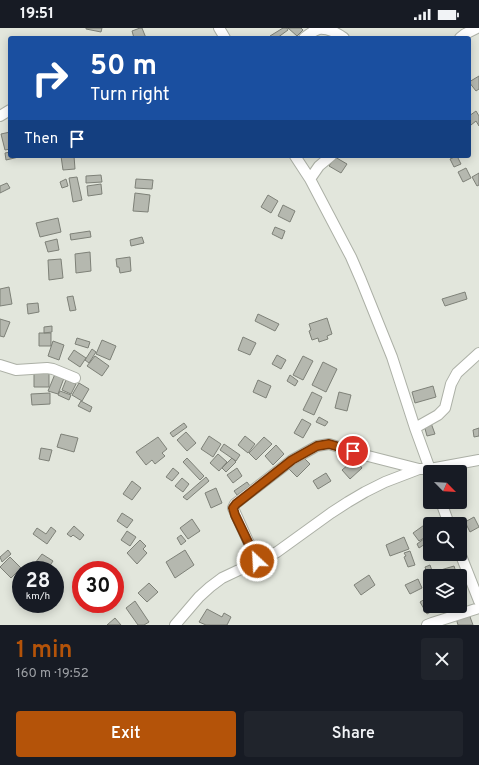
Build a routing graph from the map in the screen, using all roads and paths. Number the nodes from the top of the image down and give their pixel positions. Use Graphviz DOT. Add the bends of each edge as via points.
graph roads {
  1 [pos="477,28"];
  2 [pos="307,36"];
  3 [pos="341,36"];
  4 [pos="462,36"];
  5 [pos="296,158"];
  6 [pos="329,158"];
  7 [pos="310,179"];
  8 [pos="479,353"];
  9 [pos="0,365"];
  10 [pos="74,378"];
  11 [pos="416,428"];
  12 [pos="479,460"];
  13 [pos="429,465"];
  14 [pos="455,465"];
  15 [pos="419,470"];
  16 [pos="423,470"];
  17 [pos="257,561"];
  18 [pos="463,561"];
  19 [pos="479,602"];
  20 [pos="479,608"];
  21 [pos="175,625"];
  22 [pos="427,625"];
  1 -- 4 [label="street"];
  2 -- 3 [label="street" via="318,29"];
  5 -- 7 [label="street"];
  6 -- 7 [label="street"];
  7 -- 11 [label="street" via="361,280 392,357"];
  8 -- 11 [label="street" via="456,373 445,408"];
  9 -- 10 [label="street" via="16,370 52,368"];
  11 -- 13 [label="street"];
  12 -- 14 [label="street"];
  15 -- 16 [label="street"];
  15 -- 17 [label="street" via="385,482 348,502 276,552"];
  15 -- 17 [label="street" via="329,444 317,446 287,464 233,508"];
  17 -- 21 [label="street" via="231,573 210,587 198,597"];
  18 -- 19 [label="street"];
  20 -- 22 [label="street"];
}
